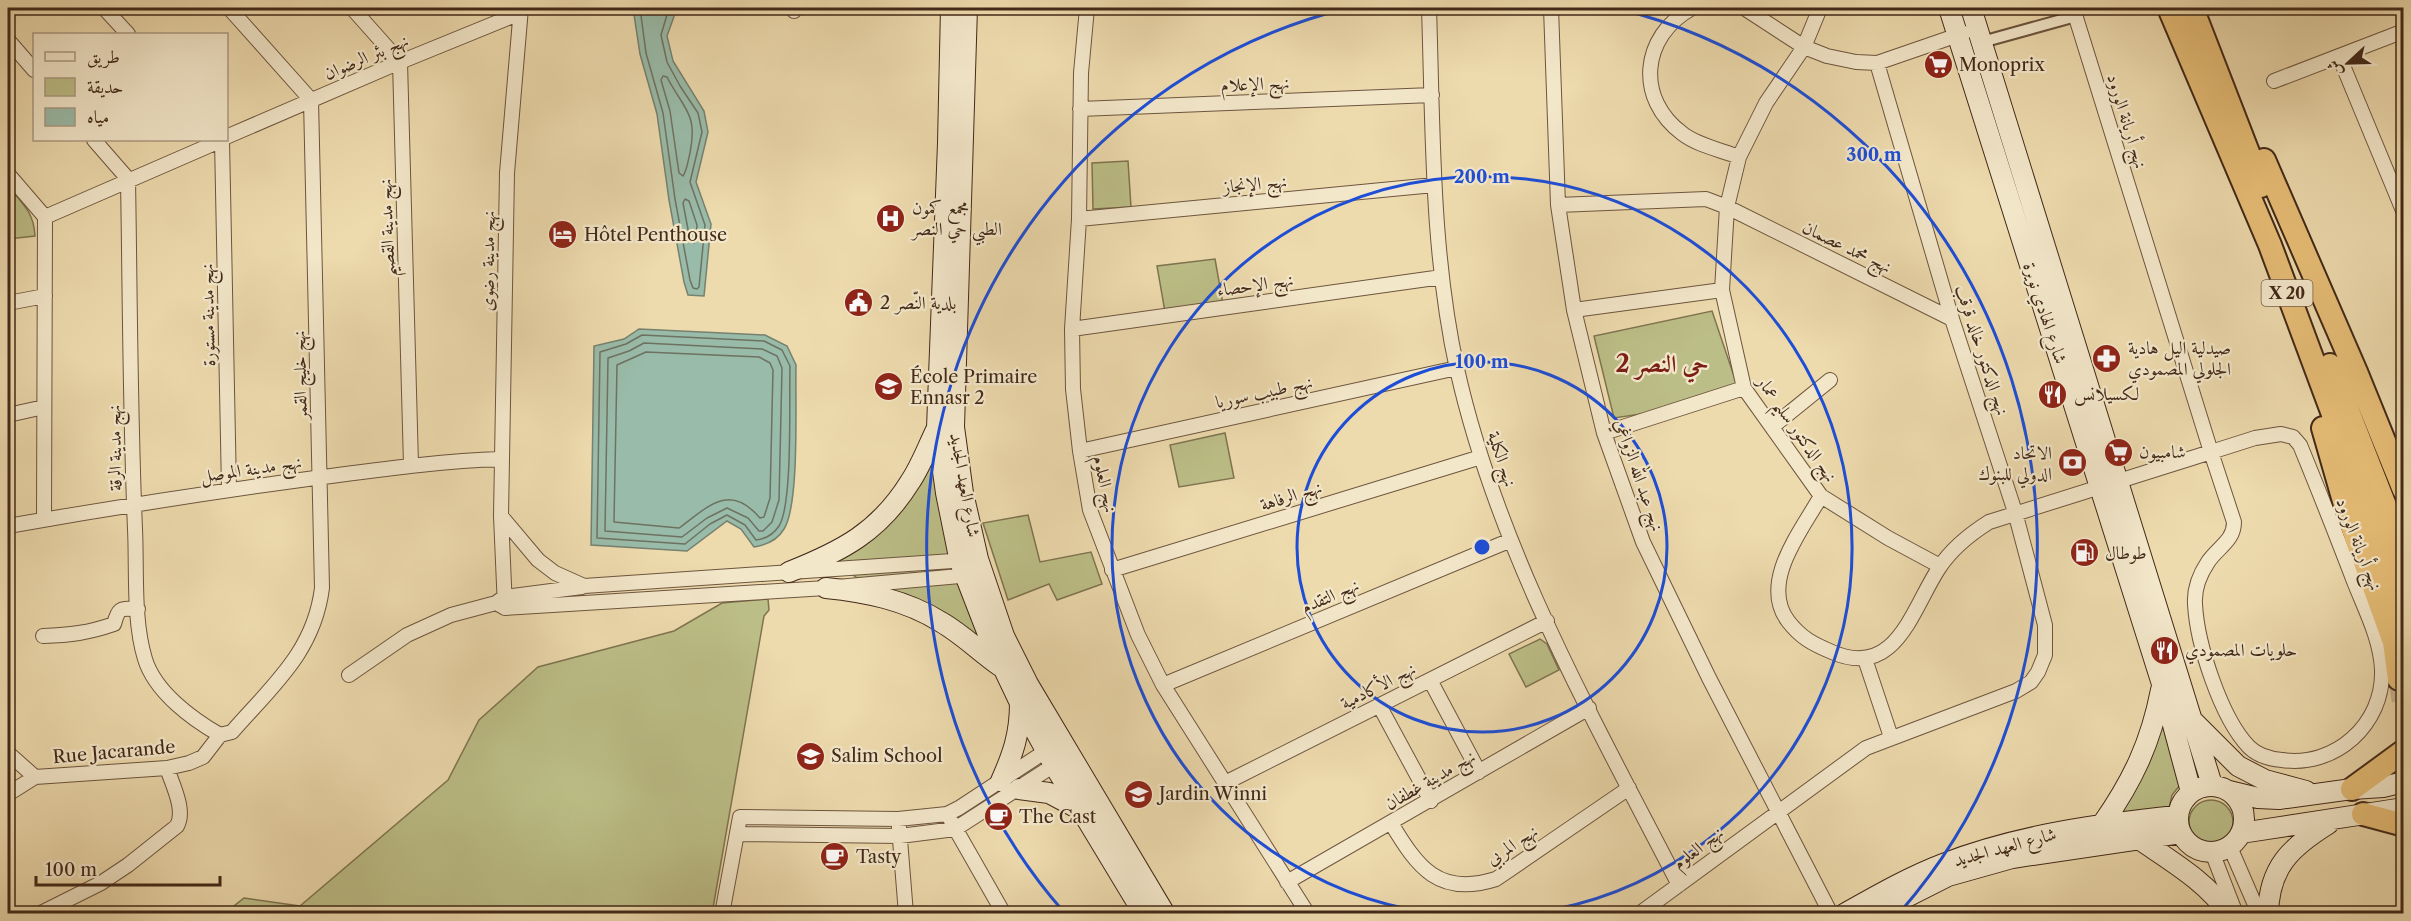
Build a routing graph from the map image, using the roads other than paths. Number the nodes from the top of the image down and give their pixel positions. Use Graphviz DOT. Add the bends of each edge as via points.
graph roads {
  1 [pos="104,8"];
  2 [pos="230,8"];
  3 [pos="352,8"];
  4 [pos="951,8"];
  5 [pos="967,8"];
  6 [pos="1088,8"];
  7 [pos="1429,8"];
  8 [pos="1551,8"];
  9 [pos="1692,8"];
  10 [pos="1744,8"];
  11 [pos="1820,8"];
  12 [pos="1949,8"];
  13 [pos="1971,8"];
  14 [pos="2169,8"];
  15 [pos="2192,8"];
  16 [pos="520,10"];
  17 [pos="2074,12"];
  18 [pos="2403,31"];
  19 [pos="127,33"];
  20 [pos="1957,35"];
  21 [pos="1980,35"];
  22 [pos="8,40"];
  23 [pos="1804,47"];
  24 [pos="2339,57"];
  25 [pos="400,62"];
  26 [pos="1877,63"];
  27 [pos="33,69"];
  28 [pos="2274,81"];
  29 [pos="1432,94"];
  30 [pos="311,100"];
  31 [pos="1080,109"];
  32 [pos="2212,109"];
  33 [pos="228,136"];
  34 [pos="95,141"];
  35 [pos="220,141"];
  36 [pos="222,141"];
  37 [pos="1739,157"];
  38 [pos="8,174"];
  39 [pos="128,180"];
  40 [pos="1434,185"];
  41 [pos="1558,205"];
  42 [pos="1727,207"];
  43 [pos="2403,213"];
  44 [pos="45,217"];
  45 [pos="1079,219"];
  46 [pos="1442,278"];
  47 [pos="1722,290"];
  48 [pos="45,296"];
  49 [pos="8,303"];
  50 [pos="1574,310"];
  51 [pos="1952,319"];
  52 [pos="1072,328"];
  53 [pos="2403,357"];
  54 [pos="2403,364"];
  55 [pos="1457,368"];
  56 [pos="1830,381"];
  57 [pos="1744,388"];
  58 [pos="2317,406"];
  59 [pos="44,407"];
  60 [pos="8,415"];
  61 [pos="1772,427"];
  62 [pos="937,428"];
  63 [pos="1604,433"];
  64 [pos="1080,451"];
  65 [pos="2211,452"];
  66 [pos="1481,457"];
  67 [pos="501,459"];
  68 [pos="411,465"];
  69 [pos="320,477"];
  70 [pos="2108,483"];
  71 [pos="229,489"];
  72 [pos="2403,490"];
  73 [pos="1821,496"];
  74 [pos="134,503"];
  75 [pos="2015,512"];
  76 [pos="501,516"];
  77 [pos="44,519"];
  78 [pos="8,526"];
  79 [pos="1511,540"];
  80 [pos="2403,554"];
  81 [pos="1940,566"];
  82 [pos="971,567"];
  83 [pos="1112,570"];
  84 [pos="789,572"];
  85 [pos="584,586"];
  86 [pos="826,588"];
  87 [pos="502,603"];
  88 [pos="2403,604"];
  89 [pos="138,609"];
  90 [pos="1546,621"];
  91 [pos="43,636"];
  92 [pos="2403,641"];
  93 [pos="1865,659"];
  94 [pos="1004,669"];
  95 [pos="349,675"];
  96 [pos="2399,679"];
  97 [pos="1430,680"];
  98 [pos="2162,684"];
  99 [pos="1163,685"];
  100 [pos="1020,703"];
  101 [pos="1379,705"];
  102 [pos="1589,708"];
  103 [pos="2191,719"];
  104 [pos="220,735"];
  105 [pos="1891,737"];
  106 [pos="2403,751"];
  107 [pos="8,753"];
  108 [pos="1058,753"];
  109 [pos="167,768"];
  110 [pos="1479,772"];
  111 [pos="35,777"];
  112 [pos="1000,781"];
  113 [pos="1227,782"];
  114 [pos="2403,782"];
  115 [pos="1629,788"];
  116 [pos="2220,788"];
  117 [pos="1019,789"];
  118 [pos="2352,789"];
  119 [pos="2191,792"];
  120 [pos="2321,794"];
  121 [pos="8,795"];
  122 [pos="1431,801"];
  123 [pos="2403,808"];
  124 [pos="1082,811"];
  125 [pos="1777,811"];
  126 [pos="947,814"];
  127 [pos="2363,814"];
  128 [pos="898,819"];
  129 [pos="2336,819"];
  130 [pos="1390,823"];
  131 [pos="2103,823"];
  132 [pos="2179,824"];
  133 [pos="2403,825"];
  134 [pos="955,830"];
  135 [pos="737,834"];
  136 [pos="900,836"];
  137 [pos="2139,839"];
  138 [pos="2228,844"];
  139 [pos="1287,882"];
  140 [pos="1679,885"];
  141 [pos="39,914"];
  142 [pos="722,914"];
  143 [pos="906,914"];
  144 [pos="1004,914"];
  145 [pos="1144,914"];
  146 [pos="1165,914"];
  147 [pos="1308,914"];
  148 [pos="1639,914"];
  149 [pos="1831,914"];
  150 [pos="1844,914"];
  151 [pos="1873,914"];
  152 [pos="2229,914"];
  153 [pos="2236,914"];
  154 [pos="2259,914"];
  155 [pos="2268,914"];
  1 -- 19 [label="street"];
  2 -- 30 [label="street"];
  3 -- 25 [label="street"];
  4 -- 62 [label="main road, شارع العهد الجديد"];
  5 -- 82 [label="main road, شارع العهد الجديد" via="954,427"];
  6 -- 31 [label="street, نهج العلوم"];
  7 -- 29 [label="street, نهج الكلية"];
  8 -- 41 [label="street, نهج عبد الله الزواغي"];
  9 -- 37 [label="street" via="1667,27 1656,46 1649,85 1656,105 1685,136"];
  10 -- 23 [label="street"];
  11 -- 23 [label="street, نهج الدكتور سليم عمار"];
  12 -- 20 [label="main road, شارع الهادي نويرة"];
  13 -- 21 [label="main road, شارع الهادي نويرة"];
  14 -- 32 [label="highway, X 20"];
  15 -- 72 [label="highway" via="2268,169"];
  15 -- 80 [label="highway, X 20"];
  16 -- 25 [label="street, نهج بئر الرضوان"];
  16 -- 67 [label="street, نهج مدينة رضوى" via="508,145"];
  17 -- 21 [label="street"];
  17 -- 65 [label="street, نهج أريانة الورود"];
  18 -- 24 [label="street"];
  20 -- 21 [label="street"];
  20 -- 26 [label="street"];
  20 -- 70 [label="main road, شارع الهادي نويرة"];
  21 -- 70 [label="main road, شارع الهادي نويرة"];
  22 -- 27 [label="street"];
  23 -- 26 [label="street" via="1827,56"];
  23 -- 37 [label="street, نهج الدكتور سليم عمار" via="1766,103"];
  24 -- 28 [label="street"];
  24 -- 43 [label="street"];
  25 -- 30 [label="street, نهج بئر الرضوان"];
  25 -- 68 [label="street, نهج مدينة القصيم"];
  26 -- 51 [label="street, نهج الدكتور خالد قرقب"];
  29 -- 31 [label="street, نهج الإعلام"];
  29 -- 40 [label="street, نهج الكلية"];
  30 -- 33 [label="street, نهج بئر الرضوان"];
  30 -- 69 [label="street, نهج خليج القمر"];
  31 -- 45 [label="street, نهج العلوم"];
  32 -- 58 [label="highway"];
  32 -- 88 [label="highway, X 20" via="2270,245"];
  34 -- 39 [label="street"];
  35 -- 39 [label="street"];
  36 -- 71 [label="street, نهج مدينة مستورة"];
  37 -- 42 [label="street, نهج الدكتور سليم عمار"];
  38 -- 44 [label="street"];
  39 -- 44 [label="street"];
  39 -- 74 [label="street, نهج مدينة الرقة"];
  40 -- 45 [label="street, نهج الإنجاز"];
  40 -- 46 [label="street, نهج الكلية"];
  41 -- 42 [label="street, نهج محمد عصمان" via="1706,199"];
  41 -- 50 [label="street, نهج عبد الله الزواغي"];
  42 -- 47 [label="street, نهج الدكتور سليم عمار"];
  42 -- 51 [label="street, نهج محمد عصمان"];
  44 -- 48 [label="street"];
  45 -- 52 [label="street, نهج العلوم"];
  46 -- 52 [label="street, نهج الإحصاء"];
  46 -- 55 [label="street, نهج الكلية"];
  47 -- 50 [label="street"];
  47 -- 57 [label="street, نهج الدكتور سليم عمار"];
  48 -- 49 [label="street"];
  48 -- 59 [label="street"];
  50 -- 63 [label="street, نهج عبد الله الزواغي"];
  51 -- 75 [label="street, نهج الدكتور خالد قرقب"];
  52 -- 64 [label="street, نهج العلوم"];
  53 -- 54 [label="street"];
  55 -- 64 [label="street, نهج طبيب سوريا"];
  55 -- 66 [label="street, نهج الكلية"];
  56 -- 61 [label="street"];
  57 -- 61 [label="street, نهج الدكتور سليم عمار"];
  57 -- 63 [label="street"];
  58 -- 92 [label="highway"];
  58 -- 96 [label="highway" via="2348,515 2394,642"];
  59 -- 60 [label="street"];
  59 -- 77 [label="street"];
  61 -- 73 [label="street, نهج الدكتور سليم عمار"];
  62 -- 82 [label="main road, شارع العهد الجديد" via="946,493"];
  62 -- 84 [label="main road" via="912,481 890,512 863,537 831,556"];
  63 -- 125 [label="street, نهج عبد الله الزواغي" via="1643,543"];
  64 -- 83 [label="street, نهج العلوم" via="1090,510"];
  65 -- 65 [label="street, نهج أريانة الورود" via="2234,522 2234,531 2208,561 2195,589 2198,628 2216,690 2232,724 2259,754 2288,761 2308,761 2327,755 2365,727 2375,710 2382,669 2375,634 2300,445 2293,437 2282,434 2255,438"];
  65 -- 70 [label="street, نهج أريانة الورود"];
  66 -- 79 [label="street, نهج الكلية"];
  66 -- 83 [label="street, نهج الرفاهة"];
  67 -- 68 [label="street, نهج مدينة الموصل"];
  67 -- 76 [label="street, نهج مدينة رضوى"];
  68 -- 69 [label="street, نهج مدينة الموصل"];
  69 -- 71 [label="street, نهج مدينة الموصل"];
  69 -- 104 [label="street, نهج خليج القمر" via="322,588 312,631 290,666 232,732"];
  70 -- 75 [label="street"];
  70 -- 98 [label="main road, شارع الهادي نويرة"];
  70 -- 103 [label="main road, شارع الهادي نويرة"];
  71 -- 74 [label="street, نهج مدينة الموصل"];
  73 -- 81 [label="street, نهج الدكتور سليم عمار"];
  73 -- 93 [label="street" via="1785,560 1779,599 1784,616 1799,635 1844,657"];
  74 -- 77 [label="street, نهج مدينة الموصل"];
  74 -- 89 [label="street, نهج مدينة الرقة"];
  75 -- 81 [label="street" via="1989,522 1965,538"];
  75 -- 105 [label="street, نهج الدكتور خالد قرقب" via="2045,625 2045,655 2038,672 2016,691"];
  76 -- 85 [label="street" via="538,560"];
  76 -- 87 [label="street, نهج مدينة رضوى"];
  77 -- 78 [label="street, نهج مدينة الموصل"];
  79 -- 90 [label="street, نهج الكلية"];
  79 -- 99 [label="street, نهج التقدم"];
  81 -- 93 [label="street" via="1896,642 1881,654"];
  82 -- 84 [label="street"];
  82 -- 86 [label="street"];
  82 -- 94 [label="main road, شارع العهد الجديد"];
  82 -- 108 [label="main road, شارع العهد الجديد"];
  83 -- 99 [label="street, نهج العلوم"];
  84 -- 85 [label="street"];
  85 -- 87 [label="street"];
  86 -- 87 [label="street"];
  86 -- 94 [label="main road" via="867,592 918,610 962,636"];
  87 -- 95 [label="street" via="451,615 407,634"];
  89 -- 91 [label="street" via="121,609 114,624 93,631"];
  89 -- 104 [label="street, نهج مدينة الرقة" via="145,660 154,680 204,726"];
  90 -- 97 [label="street, نهج الأكادمية"];
  90 -- 102 [label="street, نهج الكلية"];
  93 -- 105 [label="street"];
  94 -- 100 [label="main road, شارع العهد الجديد"];
  97 -- 101 [label="street, نهج الأكادمية"];
  97 -- 110 [label="street"];
  98 -- 119 [label="main road, شارع الهادي نويرة"];
  98 -- 131 [label="main road" via="2155,722 2138,766"];
  99 -- 113 [label="street, نهج العلوم"];
  100 -- 108 [label="main road, شارع العهد الجديد"];
  100 -- 112 [label="main road" via="1016,747"];
  101 -- 113 [label="street, نهج الأكادمية"];
  101 -- 122 [label="street"];
  102 -- 110 [label="street, نهج مدينة غطفان"];
  102 -- 115 [label="street, نهج الكلية"];
  103 -- 116 [label="main road, شارع الهادي نويرة"];
  103 -- 120 [label="main road" via="2238,766 2265,780"];
  104 -- 109 [label="street, Rue Jacarande" via="203,757"];
  105 -- 125 [label="street, نهج الدكتور خالد قرقب" via="1866,748"];
  106 -- 118 [label="highway"];
  107 -- 111 [label="street"];
  108 -- 112 [label="street"];
  108 -- 117 [label="street"];
  108 -- 124 [label="main road, شارع العهد الجديد"];
  108 -- 146 [label="main road, شارع العهد الجديد"];
  109 -- 111 [label="street, Rue Jacarande"];
  109 -- 141 [label="street" via="180,811 177,826 101,883"];
  110 -- 122 [label="street, نهج مدينة غطفان"];
  111 -- 121 [label="street"];
  112 -- 126 [label="street"];
  113 -- 139 [label="street, نهج العلوم"];
  114 -- 118 [label="main road"];
  115 -- 130 [label="street, نهج المربي" via="1496,879 1479,884 1464,886 1425,871"];
  115 -- 140 [label="street, نهج الكلية"];
  116 -- 119 [label="main road" via="2201,787"];
  116 -- 120 [label="main road" via="2258,798"];
  116 -- 138 [label="main road" via="2238,799 2243,810 2244,821"];
  117 -- 124 [label="main road" via="1049,793"];
  117 -- 134 [label="street"];
  118 -- 120 [label="main road"];
  119 -- 132 [label="main road" via="2181,802"];
  122 -- 130 [label="street, نهج مدينة غطفان"];
  123 -- 127 [label="main road"];
  124 -- 145 [label="main road, شارع العهد الجديد"];
  125 -- 140 [label="street, نهج العلوم"];
  125 -- 149 [label="street, نهج عبد الله الزواغي"];
  126 -- 128 [label="street"];
  126 -- 134 [label="street"];
  127 -- 129 [label="main road"];
  127 -- 133 [label="highway"];
  128 -- 135 [label="street" via="740,817"];
  128 -- 136 [label="street"];
  129 -- 138 [label="main road"];
  129 -- 155 [label="main road" via="2292,849 2280,865 2271,886"];
  130 -- 139 [label="street, نهج مدينة غطفان"];
  131 -- 132 [label="main road, شارع العهد الجديد"];
  131 -- 150 [label="main road, شارع العهد الجديد" via="2007,844 1943,864"];
  132 -- 137 [label="main road, شارع العهد الجديد"];
  132 -- 138 [label="main road" via="2193,847"];
  134 -- 136 [label="street"];
  134 -- 144 [label="street"];
  135 -- 136 [label="street"];
  135 -- 142 [label="street"];
  136 -- 143 [label="street"];
  137 -- 151 [label="main road, شارع العهد الجديد" via="2002,861 1948,876"];
  137 -- 152 [label="main road" via="2192,875"];
  138 -- 153 [label="street"];
  138 -- 154 [label="street"];
  139 -- 147 [label="street, نهج العلوم"];
  140 -- 148 [label="street, نهج العلوم"];
}
